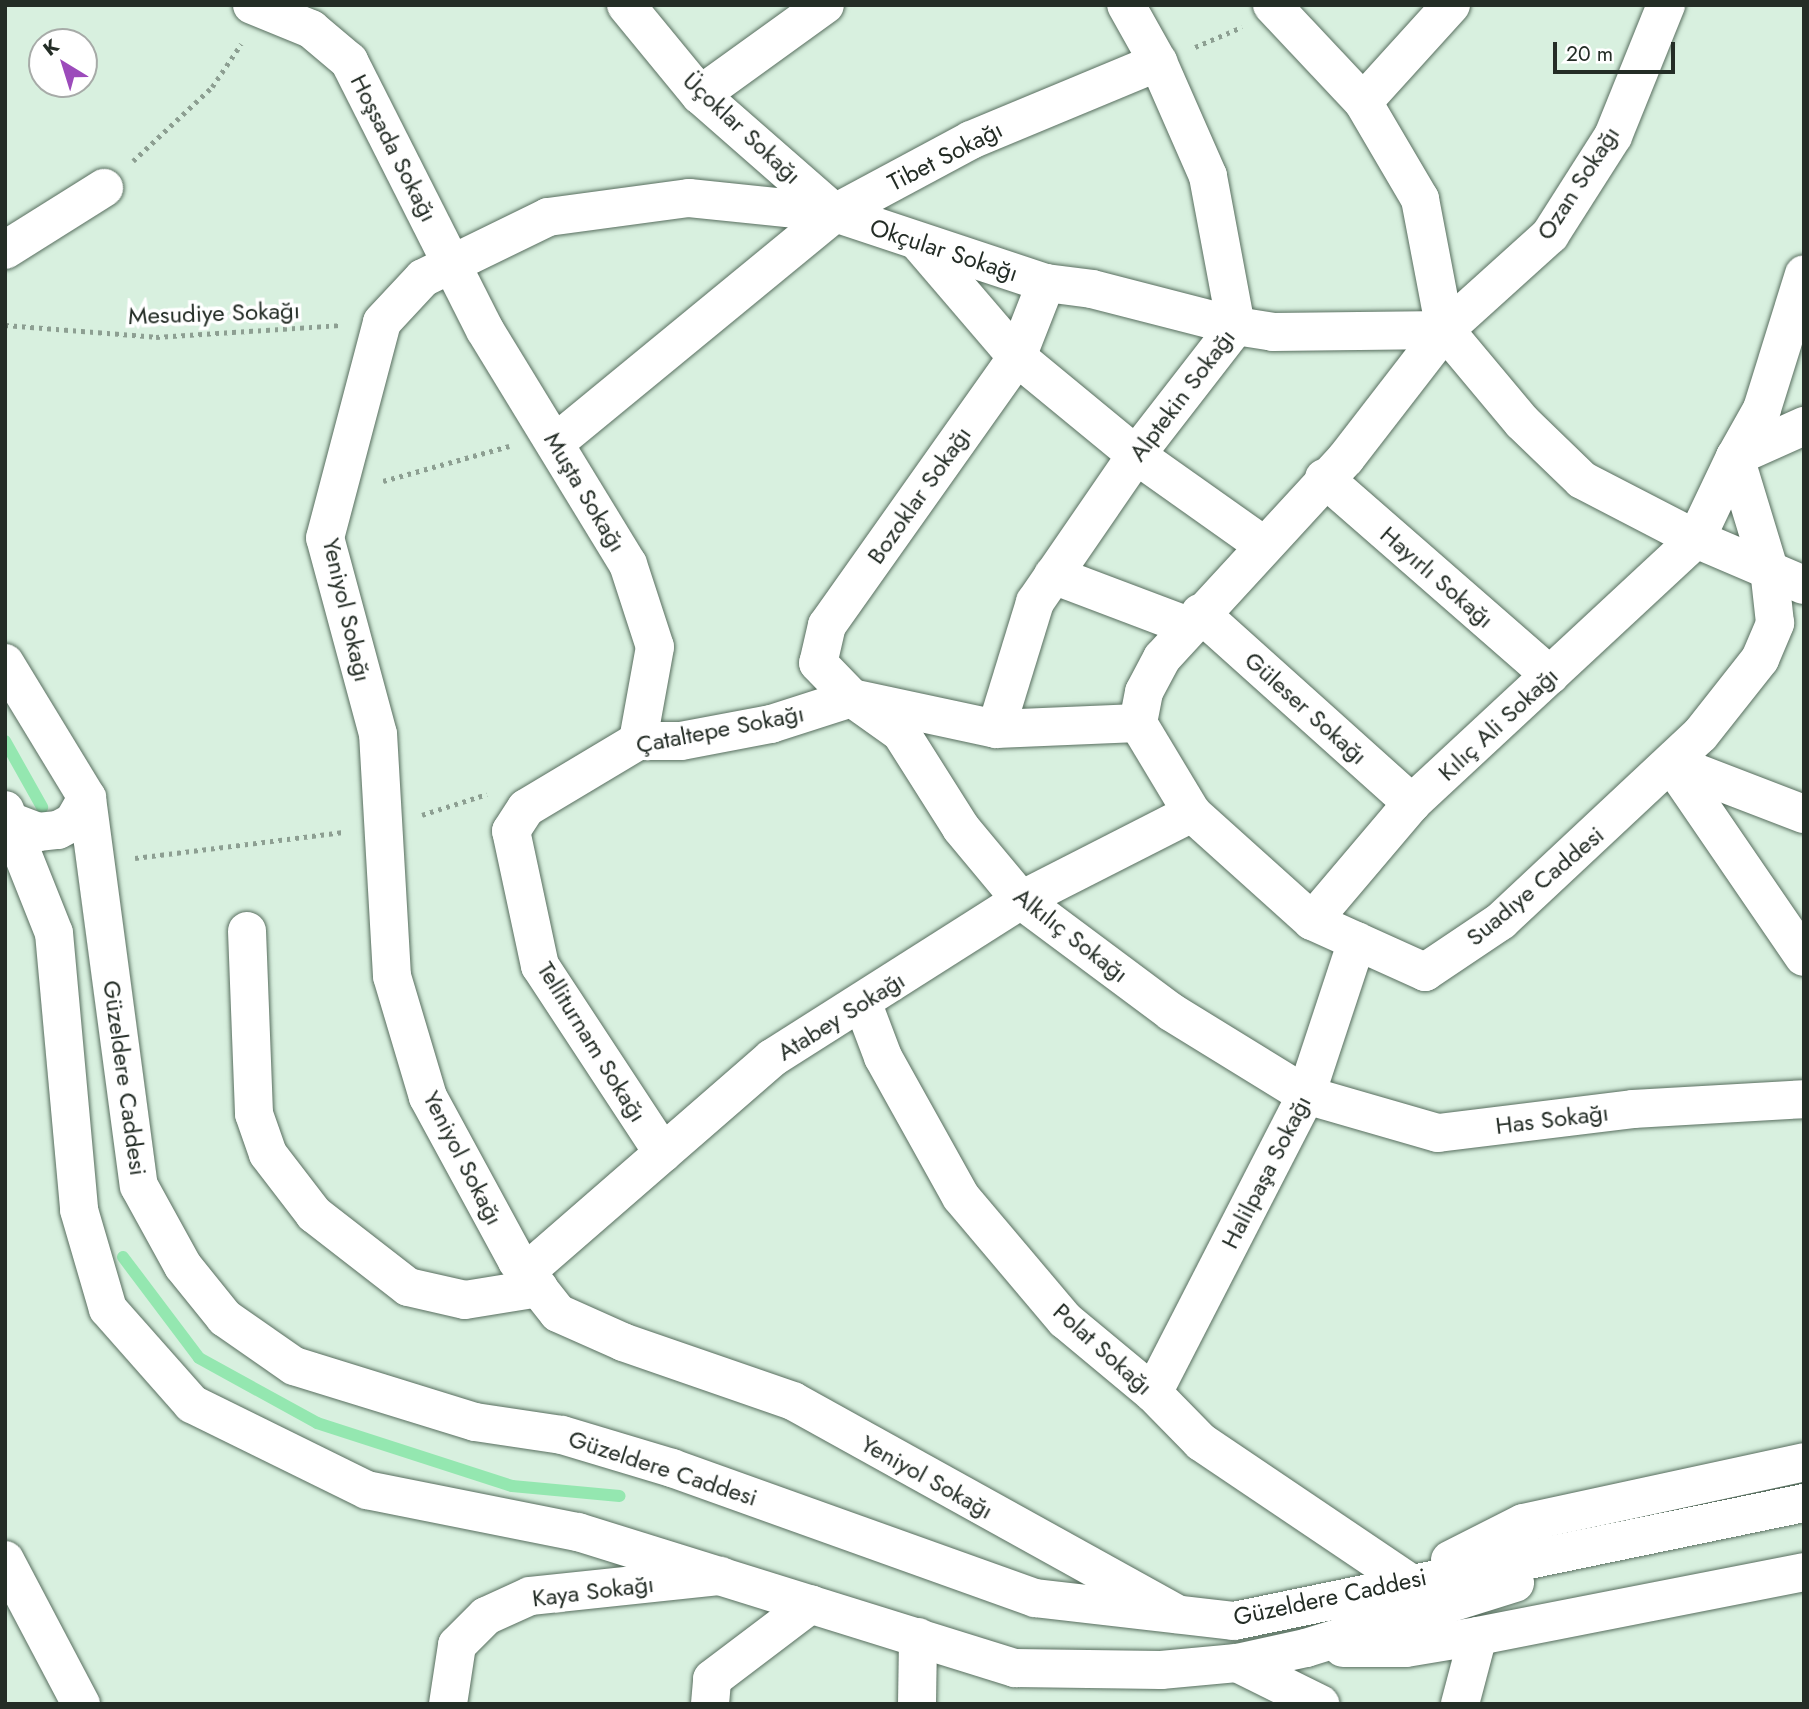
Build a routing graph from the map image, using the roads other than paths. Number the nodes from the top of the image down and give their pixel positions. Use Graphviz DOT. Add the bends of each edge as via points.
graph roads {
  1 [pos="626,5"];
  2 [pos="825,5"];
  3 [pos="1126,5"];
  4 [pos="1451,5"];
  5 [pos="1666,5"];
  6 [pos="257,9"];
  7 [pos="1274,9"];
  8 [pos="1158,62"];
  9 [pos="700,95"];
  10 [pos="1363,102"];
  11 [pos="104,188"];
  12 [pos="835,213"];
  13 [pos="920,244"];
  14 [pos="5,250"];
  15 [pos="450,263"];
  16 [pos="1804,274"];
  17 [pos="1046,284"];
  18 [pos="1236,326"];
  19 [pos="1446,330"];
  20 [pos="1794,331"];
  21 [pos="1017,357"];
  22 [pos="1804,426"];
  23 [pos="553,439"];
  24 [pos="1136,455"];
  25 [pos="1735,457"];
  26 [pos="1324,478"];
  27 [pos="1696,539"];
  28 [pos="1263,545"];
  29 [pos="1769,569"];
  30 [pos="1053,575"];
  31 [pos="1804,585"];
  32 [pos="1194,620"];
  33 [pos="5,663"];
  34 [pos="1550,675"];
  35 [pos="852,698"];
  36 [pos="1138,723"];
  37 [pos="996,729"];
  38 [pos="638,741"];
  39 [pos="1671,763"];
  40 [pos="87,798"];
  41 [pos="1412,803"];
  42 [pos="526,808"];
  43 [pos="1804,814"];
  44 [pos="9,816"];
  45 [pos="1198,818"];
  46 [pos="1021,900"];
  47 [pos="1311,920"];
  48 [pos="247,931"];
  49 [pos="1357,941"];
  50 [pos="1804,957"];
  51 [pos="863,1004"];
  52 [pos="1306,1096"];
  53 [pos="1804,1099"];
  54 [pos="663,1153"];
  55 [pos="532,1280"];
  56 [pos="1153,1393"];
  57 [pos="1804,1462"];
  58 [pos="1804,1503"];
  59 [pos="1804,1530"];
  60 [pos="5,1560"];
  61 [pos="1804,1572"];
  62 [pos="721,1576"];
  63 [pos="1407,1581"];
  64 [pos="811,1604"];
  65 [pos="1177,1614"];
  66 [pos="1478,1636"];
  67 [pos="918,1637"];
  68 [pos="1306,1648"];
  69 [pos="1237,1663"];
  70 [pos="80,1704"];
  71 [pos="448,1704"];
  72 [pos="710,1704"];
  73 [pos="917,1704"];
  74 [pos="1320,1704"];
  75 [pos="1460,1704"];
  1 -- 9 [label="street, Üçoklar Sokağı"];
  2 -- 9 [label="street"];
  3 -- 8 [label="street, Alptekin Sokağı"];
  4 -- 10 [label="street"];
  5 -- 19 [label="street, Ozan Sokağı" via="1612,136 1550,235"];
  6 -- 15 [label="street, Hoşsada Sokağı" via="312,29 349,61"];
  7 -- 10 [label="street"];
  8 -- 12 [label="street, Tibet Sokağı" via="971,139"];
  8 -- 18 [label="street, Alptekin Sokağı" via="1208,176"];
  9 -- 12 [label="street, Üçoklar Sokağı"];
  10 -- 19 [label="street" via="1420,200"];
  11 -- 14 [label="street"];
  12 -- 13 [label="street, Okçular Sokağı"];
  12 -- 15 [label="street, Okçular Sokağı" via="689,198 548,217"];
  12 -- 23 [label="street, Tibet Sokağı"];
  13 -- 17 [label="street, Okçular Sokağı"];
  13 -- 21 [label="street"];
  15 -- 23 [label="street, Muşta Sokağı"];
  15 -- 55 [label="street, Yeniyol Sokağı" via="423,278 382,322 325,538 378,734 387,827 392,976 428,1097"];
  16 -- 20 [label="street"];
  17 -- 18 [label="street, Okçular Sokağı" via="1092,289"];
  17 -- 21 [label="street, Bozoklar Sokağı"];
  18 -- 19 [label="street, Okçular Sokağı" via="1273,332"];
  18 -- 24 [label="street, Alptekin Sokağı"];
  19 -- 26 [label="street"];
  19 -- 27 [label="street" via="1521,422 1582,480"];
  20 -- 25 [label="street" via="1762,409"];
  21 -- 24 [label="street"];
  21 -- 35 [label="street, Bozoklar Sokağı" via="827,625 818,663"];
  22 -- 25 [label="street"];
  23 -- 38 [label="street, Muşta Sokağı" via="628,564 651,622 654,647"];
  24 -- 28 [label="street"];
  24 -- 30 [label="street, Alptekin Sokağı"];
  25 -- 27 [label="street"];
  25 -- 29 [label="street, Suadıye Caddesi"];
  26 -- 28 [label="street"];
  26 -- 34 [label="street, Hayırlı Sokağı"];
  27 -- 29 [label="street"];
  27 -- 34 [label="street, Kılıç Ali Sokağı"];
  28 -- 32 [label="street"];
  29 -- 31 [label="street"];
  29 -- 39 [label="street, Suadıye Caddesi" via="1775,623 1760,659"];
  30 -- 32 [label="street"];
  30 -- 37 [label="street, Alptekin Sokağı" via="1035,602"];
  32 -- 36 [label="street" via="1144,692"];
  32 -- 41 [label="street, Güleser Sokağı"];
  33 -- 40 [label="street, Güzeldere Caddesi"];
  34 -- 41 [label="street, Kılıç Ali Sokağı"];
  35 -- 37 [label="street, Çataltepe Sokağı"];
  35 -- 38 [label="street, Çataltepe Sokağı" via="771,724 681,741"];
  35 -- 46 [label="street, Alkılıç Sokağı" via="901,733 961,828"];
  36 -- 37 [label="street, Çataltepe Sokağı"];
  36 -- 45 [label="street, Suadıye Caddesi"];
  38 -- 42 [label="street, Çataltepe Sokağı" via="559,784"];
  39 -- 43 [label="street"];
  39 -- 49 [label="street, Suadıye Caddesi" via="1501,921 1425,972"];
  39 -- 50 [label="street"];
  40 -- 44 [label="street" via="73,822 58,830 38,832"];
  40 -- 65 [label="street, Güzeldere Caddesi" via="100,862 139,1186 183,1266 237,1326 294,1366 474,1422 562,1435 672,1468 1035,1598"];
  41 -- 47 [label="street, Kılıç Ali Sokağı"];
  42 -- 54 [label="street, Telliturnam Sokağı" via="511,831 540,966"];
  44 -- 62 [label="street, Güzeldere Caddesi" via="54,933 79,1210 108,1308 192,1404 367,1490 578,1532"];
  45 -- 46 [label="street, Atabey Sokağı"];
  45 -- 47 [label="street, Suadıye Caddesi"];
  46 -- 51 [label="street, Atabey Sokağı"];
  46 -- 52 [label="street, Alkılıç Sokağı" via="1171,1012"];
  47 -- 49 [label="street, Suadıye Caddesi"];
  48 -- 55 [label="street" via="254,1114 268,1154 314,1213 408,1287 465,1300"];
  49 -- 52 [label="street, Halilpaşa Sokağı"];
  51 -- 54 [label="street, Atabey Sokağı" via="772,1058"];
  51 -- 56 [label="street, Polat Sokağı" via="883,1057 961,1197 1065,1320"];
  52 -- 53 [label="street, Has Sokağı" via="1438,1133 1633,1109"];
  52 -- 56 [label="street, Halilpaşa Sokağı"];
  54 -- 55 [label="street, Atabey Sokağı"];
  55 -- 65 [label="street, Yeniyol Sokağı" via="558,1313 623,1342 793,1401"];
  56 -- 63 [label="street, Polat Sokağı" via="1201,1442"];
  57 -- 63 [label="street" via="1523,1523"];
  58 -- 63 [label="street, Güzeldere Caddesi"];
  59 -- 68 [label="street, Güzeldere Caddesi" via="1499,1586"];
  60 -- 70 [label="street"];
  61 -- 66 [label="street"];
  62 -- 64 [label="street, Güzeldere Caddesi"];
  62 -- 71 [label="street, Kaya Sokağı" via="530,1596 486,1616 457,1645"];
  63 -- 65 [label="street, Güzeldere Caddesi" via="1234,1620"];
  64 -- 67 [label="street, Güzeldere Caddesi"];
  64 -- 72 [label="street" via="712,1679"];
  66 -- 68 [label="street" via="1406,1648"];
  66 -- 75 [label="street"];
  67 -- 69 [label="street, Güzeldere Caddesi" via="1015,1668 1161,1670"];
  67 -- 73 [label="street"];
  68 -- 69 [label="street, Güzeldere Caddesi"];
  69 -- 74 [label="street"];
}
